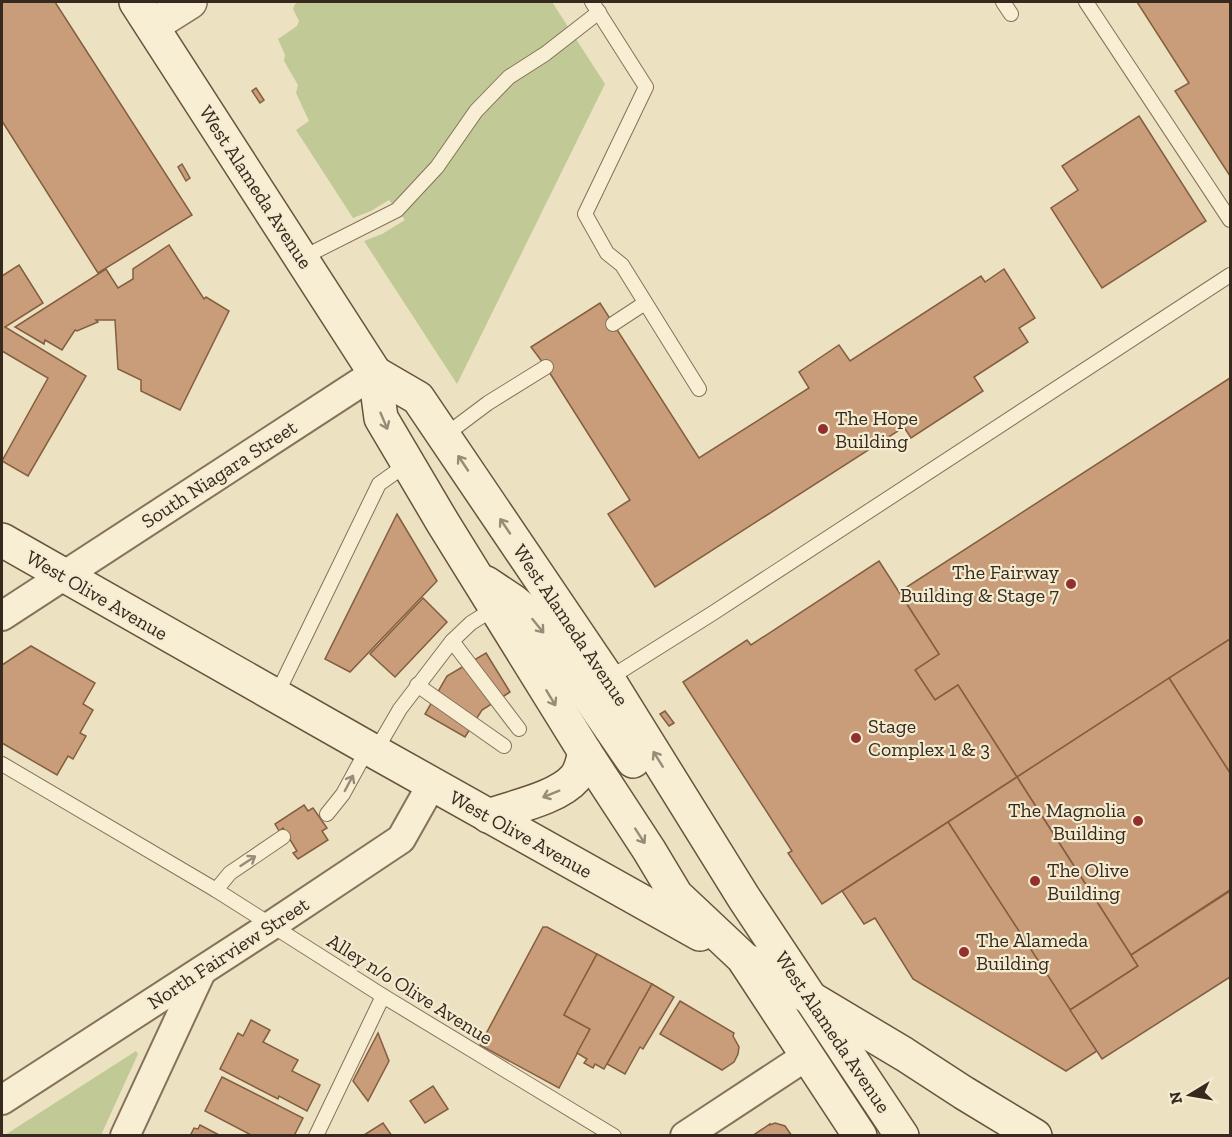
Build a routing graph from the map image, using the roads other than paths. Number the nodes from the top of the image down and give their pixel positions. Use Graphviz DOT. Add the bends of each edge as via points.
graph roads {
  1 [pos="190,2"];
  2 [pos="1003,2"];
  3 [pos="1086,2"];
  4 [pos="596,7"];
  5 [pos="144,14"];
  6 [pos="1011,14"];
  7 [pos="1230,220"];
  8 [pos="302,258"];
  9 [pos="1230,275"];
  10 [pos="645,303"];
  11 [pos="613,324"];
  12 [pos="546,367"];
  13 [pos="375,373"];
  14 [pos="699,389"];
  15 [pos="444,436"];
  16 [pos="408,464"];
  17 [pos="2,540"];
  18 [pos="62,576"];
  19 [pos="476,576"];
  20 [pos="495,608"];
  21 [pos="2,616"];
  22 [pos="452,641"];
  23 [pos="608,679"];
  24 [pos="417,685"];
  25 [pos="276,696"];
  26 [pos="519,729"];
  27 [pos="504,746"];
  28 [pos="371,750"];
  29 [pos="585,752"];
  30 [pos="2,764"];
  31 [pos="432,784"];
  32 [pos="327,814"];
  33 [pos="488,816"];
  34 [pos="284,837"];
  35 [pos="216,890"];
  36 [pos="744,898"];
  37 [pos="272,925"];
  38 [pos="743,958"];
  39 [pos="201,972"];
  40 [pos="383,996"];
  41 [pos="812,999"];
  42 [pos="808,1055"];
  43 [pos="2,1100"];
  44 [pos="125,1136"];
  45 [pos="315,1136"];
  46 [pos="614,1136"];
  47 [pos="685,1136"];
  48 [pos="860,1136"];
  49 [pos="902,1136"];
  50 [pos="1035,1136"];
  1 -- 5 [label="main road"];
  2 -- 6 [label="lane"];
  3 -- 7 [label="lane"];
  4 -- 8 [label="lane" via="545,54 508,77 477,111 437,167 397,210"];
  4 -- 10 [label="lane" via="646,87 585,214 607,253 622,265"];
  5 -- 8 [label="main road, West Alameda Avenue"];
  8 -- 13 [label="main road, West Alameda Avenue"];
  9 -- 23 [label="lane"];
  10 -- 11 [label="lane"];
  10 -- 14 [label="lane"];
  12 -- 15 [label="lane"];
  13 -- 15 [label="main road, West Alameda Avenue" via="418,398"];
  13 -- 16 [label="main road, West Alameda Avenue, one-way" via="381,418"];
  13 -- 18 [label="street, South Niagara Street"];
  23 -- 15 [label="main road, West Alameda Avenue, one-way"];
  16 -- 19 [label="main road, West Alameda Avenue"];
  16 -- 25 [label="lane" via="379,484"];
  17 -- 18 [label="main road, West Olive Avenue"];
  18 -- 21 [label="street, South Niagara Street"];
  18 -- 25 [label="main road, West Olive Avenue"];
  19 -- 20 [label="main road, West Alameda Avenue"];
  19 -- 38 [label="main road, West Alameda Avenue, one-way" via="525,611 575,675 719,890"];
  20 -- 22 [label="lane"];
  20 -- 29 [label="main road, West Alameda Avenue, one-way"];
  22 -- 24 [label="lane"];
  22 -- 26 [label="lane"];
  36 -- 23 [label="main road, West Alameda Avenue, one-way"];
  24 -- 27 [label="lane"];
  24 -- 28 [label="lane"];
  25 -- 28 [label="main road, West Olive Avenue"];
  28 -- 31 [label="main road, West Olive Avenue"];
  32 -- 28 [label="lane, one-way"];
  29 -- 33 [label="main road, one-way" via="577,777 563,789"];
  29 -- 38 [label="main road, West Alameda Avenue, one-way" via="676,894"];
  30 -- 35 [label="lane, Alley n/o Olive Avenue"];
  31 -- 33 [label="main road, West Olive Avenue"];
  31 -- 37 [label="street, North Fairview Street" via="401,839"];
  33 -- 38 [label="main road, West Olive Avenue"];
  35 -- 34 [label="lane, one-way" via="230,873"];
  35 -- 37 [label="lane, Alley n/o Olive Avenue"];
  36 -- 38 [label="main road, West Alameda Avenue"];
  36 -- 41 [label="main road, West Alameda Avenue"];
  37 -- 39 [label="street, North Fairview Street"];
  37 -- 40 [label="lane, Alley n/o Olive Avenue"];
  38 -- 41 [label="main road, West Olive Avenue"];
  38 -- 42 [label="main road, West Alameda Avenue"];
  39 -- 43 [label="street, North Fairview Street"];
  39 -- 44 [label="street"];
  40 -- 45 [label="lane"];
  40 -- 46 [label="lane, Alley n/o Olive Avenue"];
  41 -- 49 [label="main road, West Alameda Avenue"];
  41 -- 50 [label="main road, West Olive Avenue"];
  42 -- 47 [label="street"];
  42 -- 48 [label="main road, West Alameda Avenue"];
}
